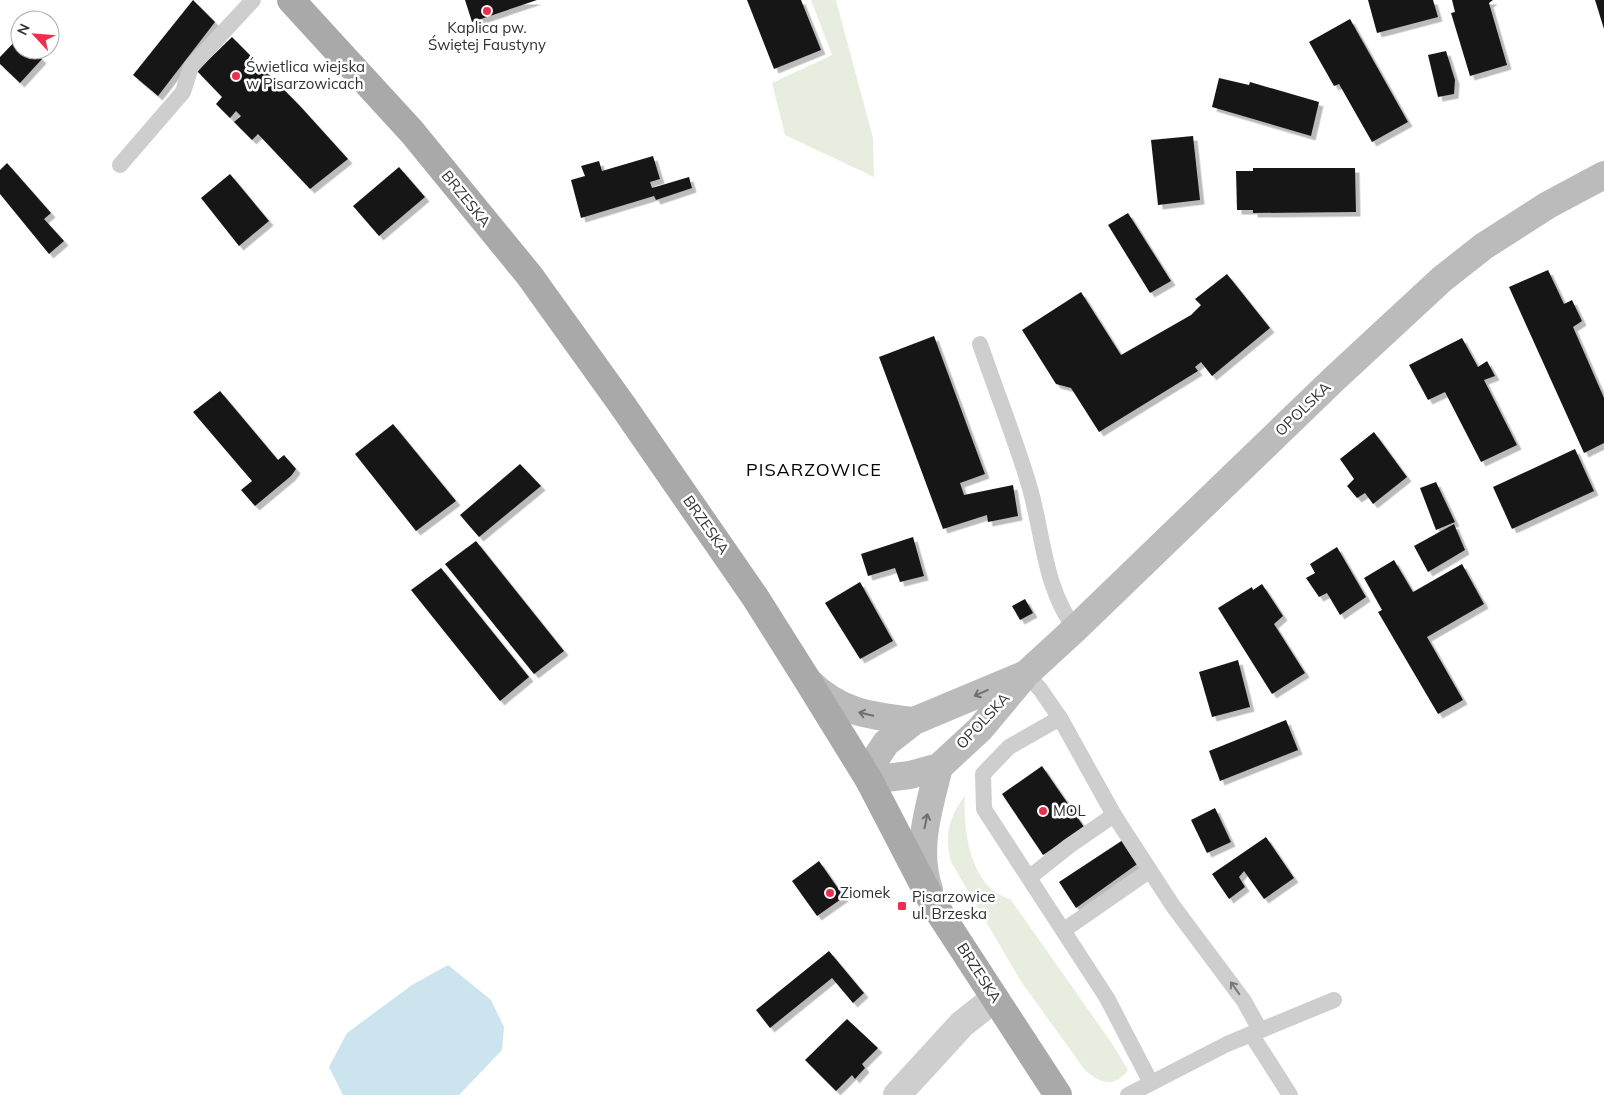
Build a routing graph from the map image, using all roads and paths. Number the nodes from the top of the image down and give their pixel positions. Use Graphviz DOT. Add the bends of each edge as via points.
graph roads {
  1 [pos="253,0"];
  2 [pos="301,3"];
  3 [pos="120,165"];
  4 [pos="1604,175"];
  5 [pos="980,344"];
  6 [pos="1076,629"];
  7 [pos="1026,674"];
  8 [pos="808,681"];
  9 [pos="1060,718"];
  10 [pos="914,721"];
  11 [pos="939,767"];
  12 [pos="869,780"];
  13 [pos="1114,816"];
  14 [pos="1149,872"];
  15 [pos="1030,877"];
  16 [pos="934,903"];
  17 [pos="1064,930"];
  18 [pos="995,998"];
  19 [pos="1334,1000"];
  20 [pos="1255,1032"];
  21 [pos="1151,1083"];
  22 [pos="897,1095"];
  23 [pos="1058,1095"];
  24 [pos="1128,1095"];
  25 [pos="1290,1095"];
  1 -- 3 [label="lane" via="192,67 184,92"];
  2 -- 8 [label="main road, BRZESKA" via="529,275 733,565"];
  4 -- 6 [label="main road, OPOLSKA" via="1548,205 1484,246 1442,279"];
  5 -- 6 [label="lane" via="1029,486 1052,590"];
  6 -- 7 [label="main road, OPOLSKA"];
  7 -- 9 [label="lane"];
  7 -- 10 [label="main road, OPOLSKA, one-way"];
  7 -- 11 [label="main road, OPOLSKA" via="980,729"];
  10 -- 8 [label="main road, one-way" via="862,713 834,703"];
  8 -- 12 [label="main road, BRZESKA"];
  9 -- 13 [label="lane"];
  9 -- 15 [label="lane" via="1009,748 983,774 984,809"];
  10 -- 12 [label="main road, OPOLSKA" via="886,743 874,760"];
  11 -- 12 [label="main road, OPOLSKA" via="910,775"];
  16 -- 11 [label="main road, one-way" via="924,874 922,844"];
  12 -- 16 [label="main road, BRZESKA"];
  13 -- 14 [label="lane"];
  13 -- 15 [label="lane" via="1068,846"];
  14 -- 17 [label="lane"];
  20 -- 14 [label="lane, one-way" via="1234,987"];
  15 -- 17 [label="lane"];
  16 -- 18 [label="main road, BRZESKA"];
  17 -- 21 [label="lane" via="1107,998"];
  18 -- 22 [label="street" via="962,1024"];
  18 -- 23 [label="main road, BRZESKA"];
  19 -- 20 [label="lane"];
  20 -- 21 [label="lane"];
  20 -- 25 [label="lane"];
  21 -- 24 [label="lane"];
}
